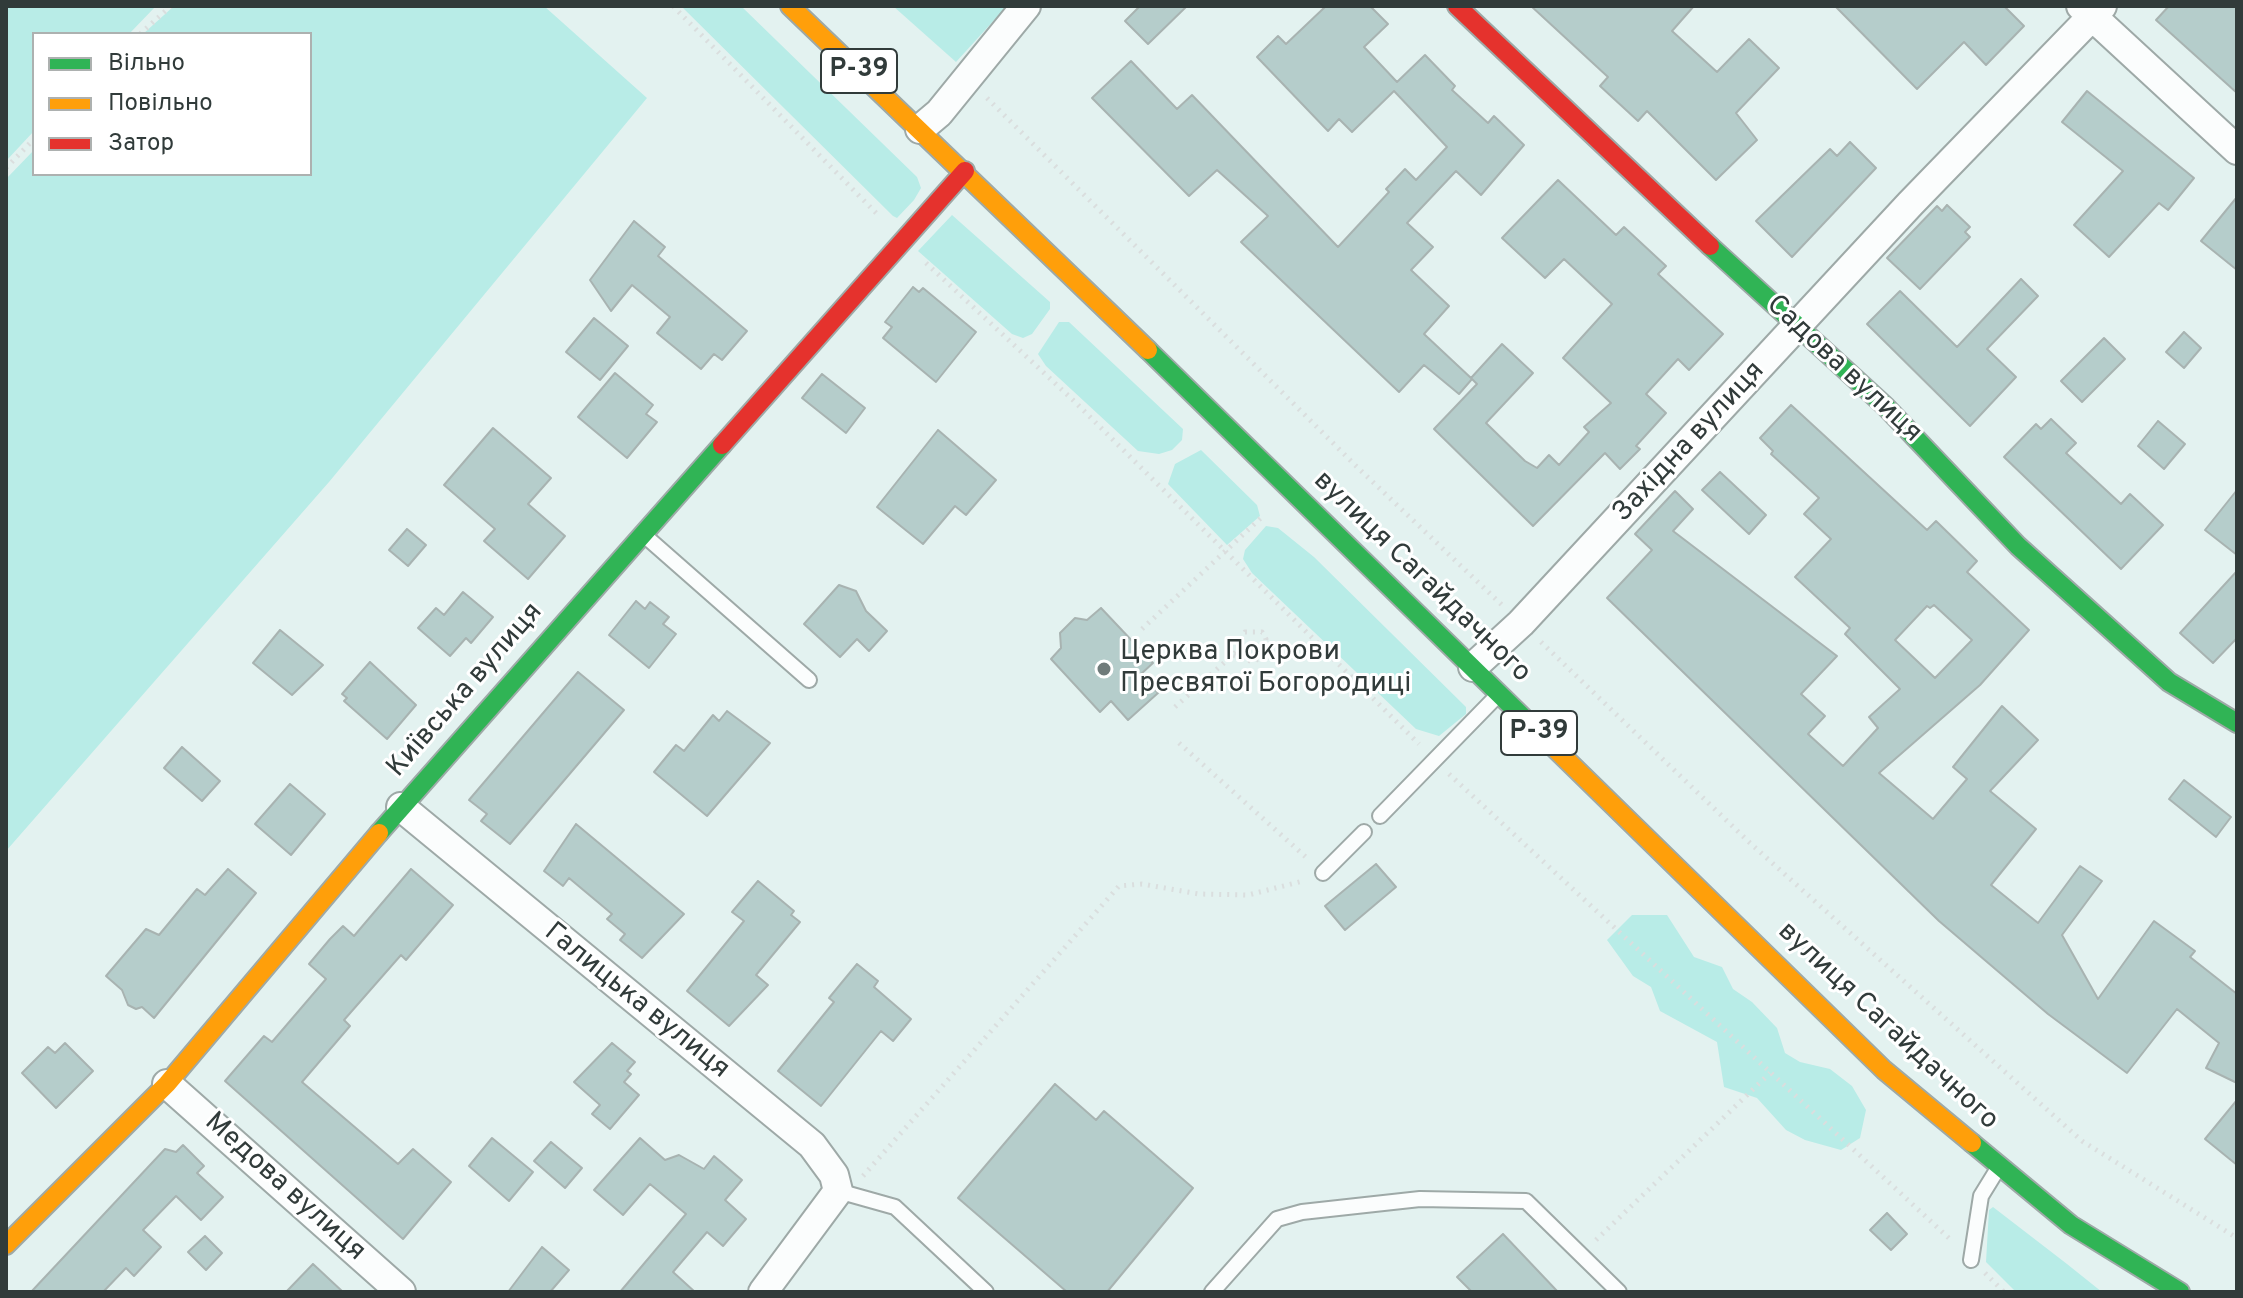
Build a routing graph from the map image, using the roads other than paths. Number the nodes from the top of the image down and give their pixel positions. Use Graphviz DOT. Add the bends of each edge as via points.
graph roads {
  1 [pos="790,6"];
  2 [pos="1026,6"];
  3 [pos="1457,6"];
  4 [pos="2091,10"];
  5 [pos="924,133"];
  6 [pos="2237,150"];
  7 [pos="965,171"];
  8 [pos="1797,328"];
  9 [pos="643,533"];
  10 [pos="1473,667"];
  11 [pos="809,680"];
  12 [pos="1499,694"];
  13 [pos="2237,723"];
  14 [pos="401,807"];
  15 [pos="1380,816"];
  16 [pos="1364,832"];
  17 [pos="1323,873"];
  18 [pos="167,1084"];
  19 [pos="1999,1167"];
  20 [pos="832,1201"];
  21 [pos="6,1245"];
  22 [pos="1971,1260"];
  23 [pos="2167,1289"];
  24 [pos="401,1292"];
  25 [pos="763,1292"];
  26 [pos="986,1292"];
  27 [pos="1212,1292"];
  28 [pos="1619,1292"];
  1 -- 5 [label="street, Р-39"];
  2 -- 5 [label="street"];
  3 -- 8 [label="street, Садова вулиця"];
  4 -- 6 [label="street"];
  4 -- 8 [label="street, Західна вулиця"];
  5 -- 7 [label="street, вулиця Сагайдачного / Р-39"];
  7 -- 9 [label="street, Київська вулиця"];
  7 -- 10 [label="street, вулиця Сагайдачного / Р-39"];
  8 -- 10 [label="street, Західна вулиця" via="1521,623"];
  8 -- 13 [label="street, Садова вулиця" via="1885,406 2018,546 2169,682"];
  9 -- 11 [label="lane"];
  9 -- 14 [label="street, Київська вулиця"];
  10 -- 12 [label="street, вулиця Сагайдачного / Р-39"];
  12 -- 15 [label="lane"];
  12 -- 19 [label="street, вулиця Сагайдачного / Р-39" via="1884,1070"];
  14 -- 18 [label="street, Київська вулиця"];
  14 -- 20 [label="street, Галицька вулиця" via="812,1145 834,1175"];
  16 -- 17 [label="lane"];
  18 -- 21 [label="street, Київська вулиця"];
  18 -- 24 [label="street, Медова вулиця"];
  19 -- 22 [label="lane" via="1981,1196"];
  19 -- 23 [label="street, вулиця Сагайдачного / Р-39" via="2071,1225"];
  20 -- 25 [label="street"];
  20 -- 26 [label="lane" via="895,1207"];
  27 -- 28 [label="lane" via="1277,1219 1420,1199 1526,1201"];
}
